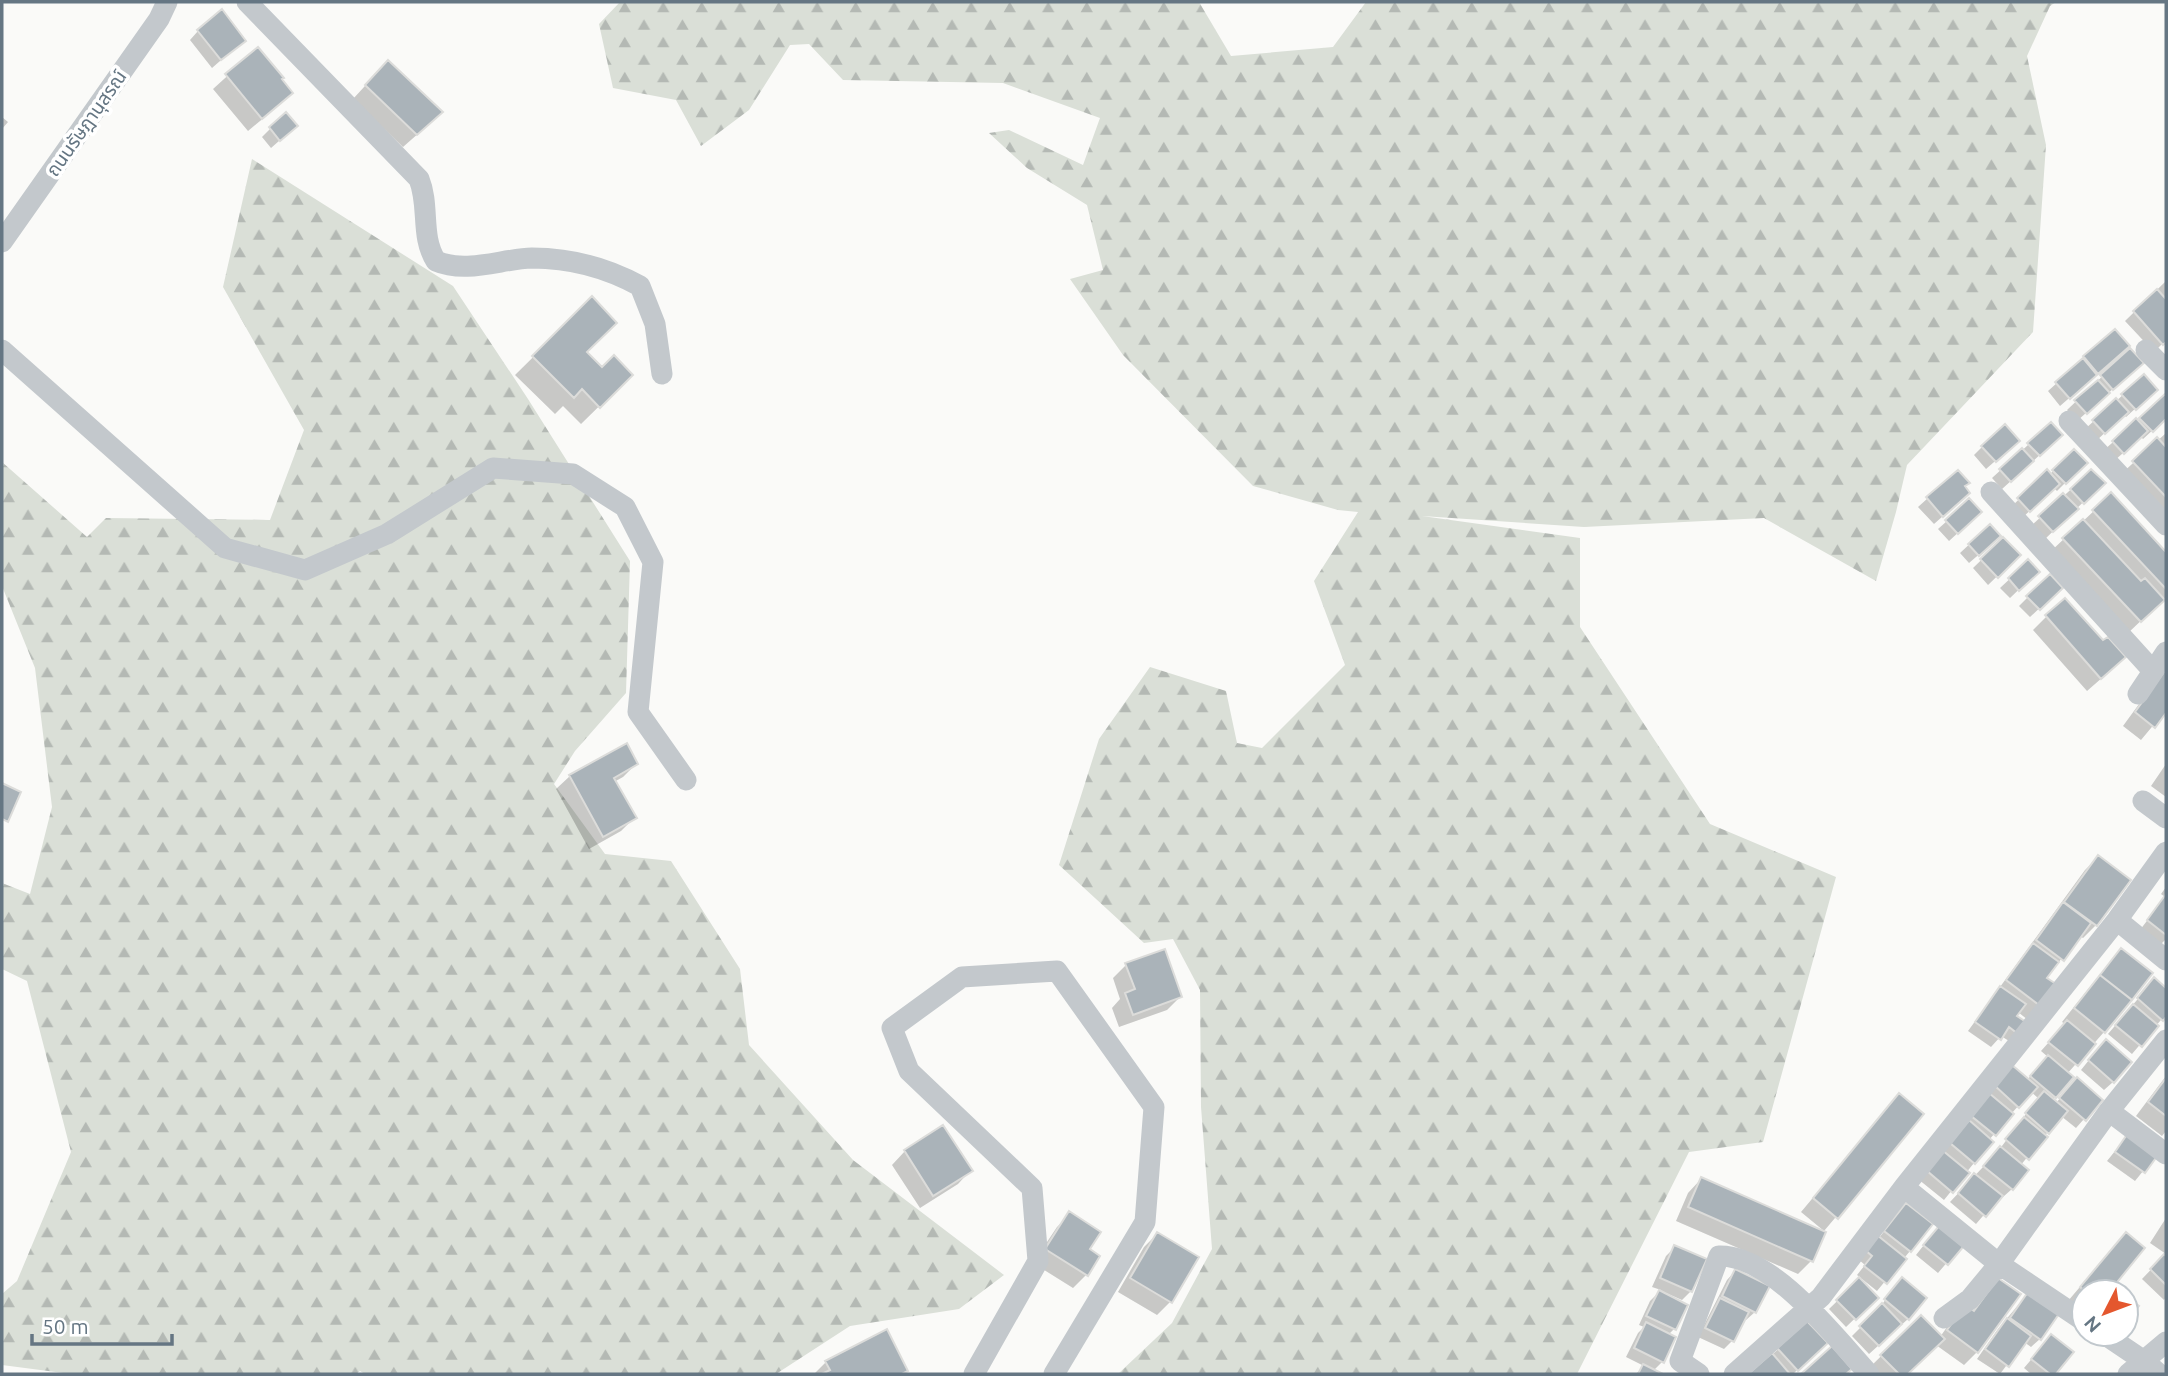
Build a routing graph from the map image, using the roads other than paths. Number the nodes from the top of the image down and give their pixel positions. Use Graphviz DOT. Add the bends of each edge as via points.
graph roads {
  1 [pos="167,2"];
  2 [pos="247,2"];
  3 [pos="2,243"];
  4 [pos="2,349"];
  5 [pos="2146,349"];
  6 [pos="2166,370"];
  7 [pos="662,374"];
  8 [pos="2069,421"];
  9 [pos="1991,492"];
  10 [pos="2166,525"];
  11 [pos="2166,652"];
  12 [pos="2153,671"];
  13 [pos="2138,694"];
  14 [pos="686,780"];
  15 [pos="2143,801"];
  16 [pos="2166,818"];
  17 [pos="2166,852"];
  18 [pos="2118,920"];
  19 [pos="2166,960"];
  20 [pos="2166,1040"];
  21 [pos="2109,1111"];
  22 [pos="2166,1154"];
  23 [pos="1905,1187"];
  24 [pos="1999,1264"];
  25 [pos="1807,1307"];
  26 [pos="2070,1312"];
  27 [pos="1944,1318"];
  28 [pos="2166,1342"];
  29 [pos="2120,1348"];
  30 [pos="2144,1370"];
  31 [pos="974,1374"];
  32 [pos="1054,1374"];
  33 [pos="1699,1374"];
  34 [pos="1734,1374"];
  35 [pos="1869,1374"];
  1 -- 3 [label="street, ถนนรัษฎานุสรณ์"];
  2 -- 7 [label="street" via="419,179 424,191 426,240 436,261 467,266 532,258 614,272 640,286 655,324"];
  4 -- 14 [label="street" via="225,548 306,569 387,534 493,467 573,474 625,507 653,562 638,712"];
  5 -- 6 [label="street"];
  8 -- 10 [label="street"];
  9 -- 12 [label="street"];
  11 -- 12 [label="street"];
  12 -- 13 [label="street"];
  15 -- 16 [label="street"];
  17 -- 18 [label="street"];
  18 -- 19 [label="street"];
  18 -- 23 [label="street"];
  20 -- 21 [label="street"];
  21 -- 22 [label="street"];
  21 -- 24 [label="street"];
  23 -- 24 [label="street"];
  23 -- 25 [label="street" via="1821,1297"];
  24 -- 26 [label="street"];
  24 -- 27 [label="street" via="1970,1299"];
  25 -- 33 [label="street" via="1768,1272 1729,1255 1719,1256 1680,1361"];
  25 -- 34 [label="street"];
  25 -- 35 [label="street"];
  28 -- 30 [label="street"];
  29 -- 30 [label="street"];
  31 -- 32 [label="street" via="1038,1261 1032,1188 909,1071 892,1028 962,976 1056,971 1154,1107 1145,1222"];
}
